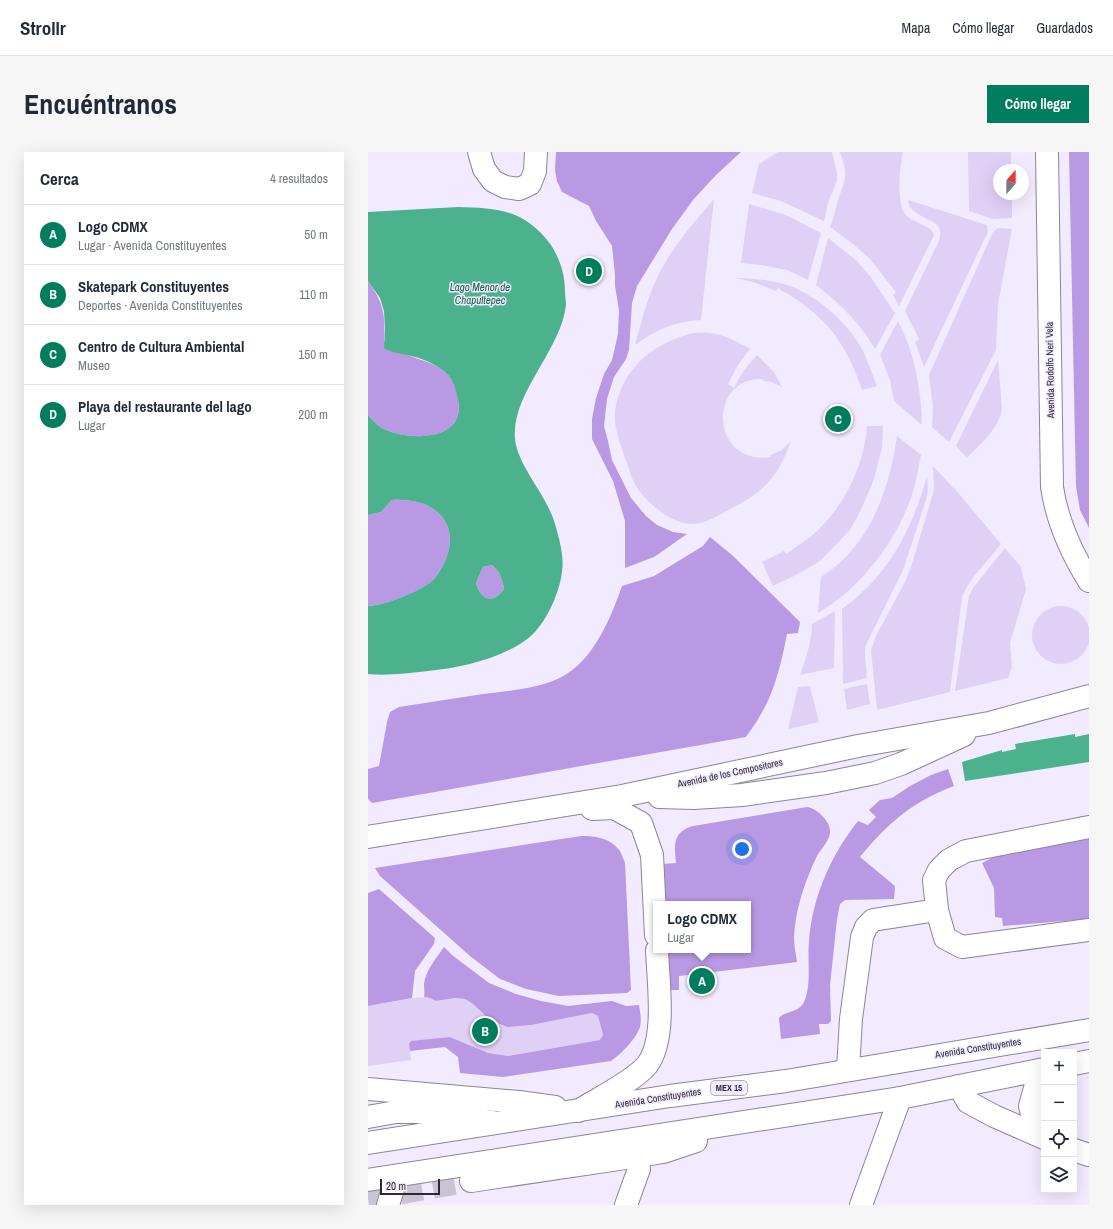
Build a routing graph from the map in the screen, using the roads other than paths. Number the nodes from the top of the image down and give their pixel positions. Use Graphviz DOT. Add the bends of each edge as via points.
graph roads {
  1 [pos="479,152"];
  2 [pos="536,152"];
  3 [pos="1047,152"];
  4 [pos="1089,581"];
  5 [pos="1089,696"];
  6 [pos="989,723"];
  7 [pos="622,796"];
  8 [pos="541,809"];
  9 [pos="1089,827"];
  10 [pos="368,837"];
  11 [pos="654,901"];
  12 [pos="937,910"];
  13 [pos="1089,930"];
  14 [pos="657,953"];
  15 [pos="1089,1030"];
  16 [pos="1089,1061"];
  17 [pos="1077,1063"];
  18 [pos="848,1069"];
  19 [pos="1041,1070"];
  20 [pos="1041,1082"];
  21 [pos="959,1086"];
  22 [pos="368,1089"];
  23 [pos="900,1098"];
  24 [pos="578,1111"];
  25 [pos="368,1117"];
  26 [pos="501,1123"];
  27 [pos="725,1126"];
  28 [pos="1041,1131"];
  29 [pos="1041,1137"];
  30 [pos="368,1143"];
  31 [pos="1077,1151"];
  32 [pos="1089,1155"];
  33 [pos="639,1169"];
  34 [pos="397,1176"];
  35 [pos="368,1180"];
  36 [pos="471,1181"];
  37 [pos="388,1205"];
  38 [pos="626,1205"];
  39 [pos="861,1205"];
  1 -- 2 [label="main road" via="484,170 493,181 505,187 520,189 530,184 535,171"];
  3 -- 4 [label="main road, Avenida Rodolfo Neri Vela" via="1052,487 1060,523"];
  5 -- 6 [label="main road, Avenida de los Compositores"];
  6 -- 7 [label="main road, Avenida de los Compositores" via="858,746"];
  6 -- 7 [label="main road" via="888,769 826,783 715,797"];
  7 -- 8 [label="main road, Avenida de los Compositores"];
  8 -- 10 [label="main road, Avenida de los Compositores"];
  8 -- 11 [label="main road" via="614,808 641,823 652,855"];
  9 -- 12 [label="main road" via="966,851 948,860 934,880"];
  12 -- 13 [label="main road" via="945,938 962,947"];
  12 -- 18 [label="main road" via="873,920 866,927 862,937 851,1019"];
  14 -- 24 [label="main road" via="659,1026 654,1054 647,1065 630,1080"];
  15 -- 18 [label="main road, Avenida Constituyentes / MEX 15"];
  16 -- 17 [label="main road"];
  18 -- 24 [label="main road, Avenida Constituyentes / MEX 15" via="786,1081"];
  19 -- 21 [label="main road"];
  20 -- 28 [label="main road" via="1035,1088 1030,1106 1034,1122"];
  21 -- 23 [label="main road"];
  21 -- 29 [label="main road" via="968,1102"];
  22 -- 24 [label="main road" via="519,1102"];
  23 -- 27 [label="main road"];
  23 -- 39 [label="main road"];
  24 -- 26 [label="main road, Avenida Constituyentes / MEX 15"];
  25 -- 26 [label="main road" via="396,1112 418,1112"];
  26 -- 30 [label="main road, Avenida Constituyentes / MEX 15"];
  27 -- 34 [label="main road"];
  27 -- 36 [label="main road" via="689,1144 663,1152"];
  31 -- 32 [label="main road"];
  33 -- 38 [label="main road"];
  34 -- 35 [label="main road"];
  34 -- 37 [label="main road"];
}
